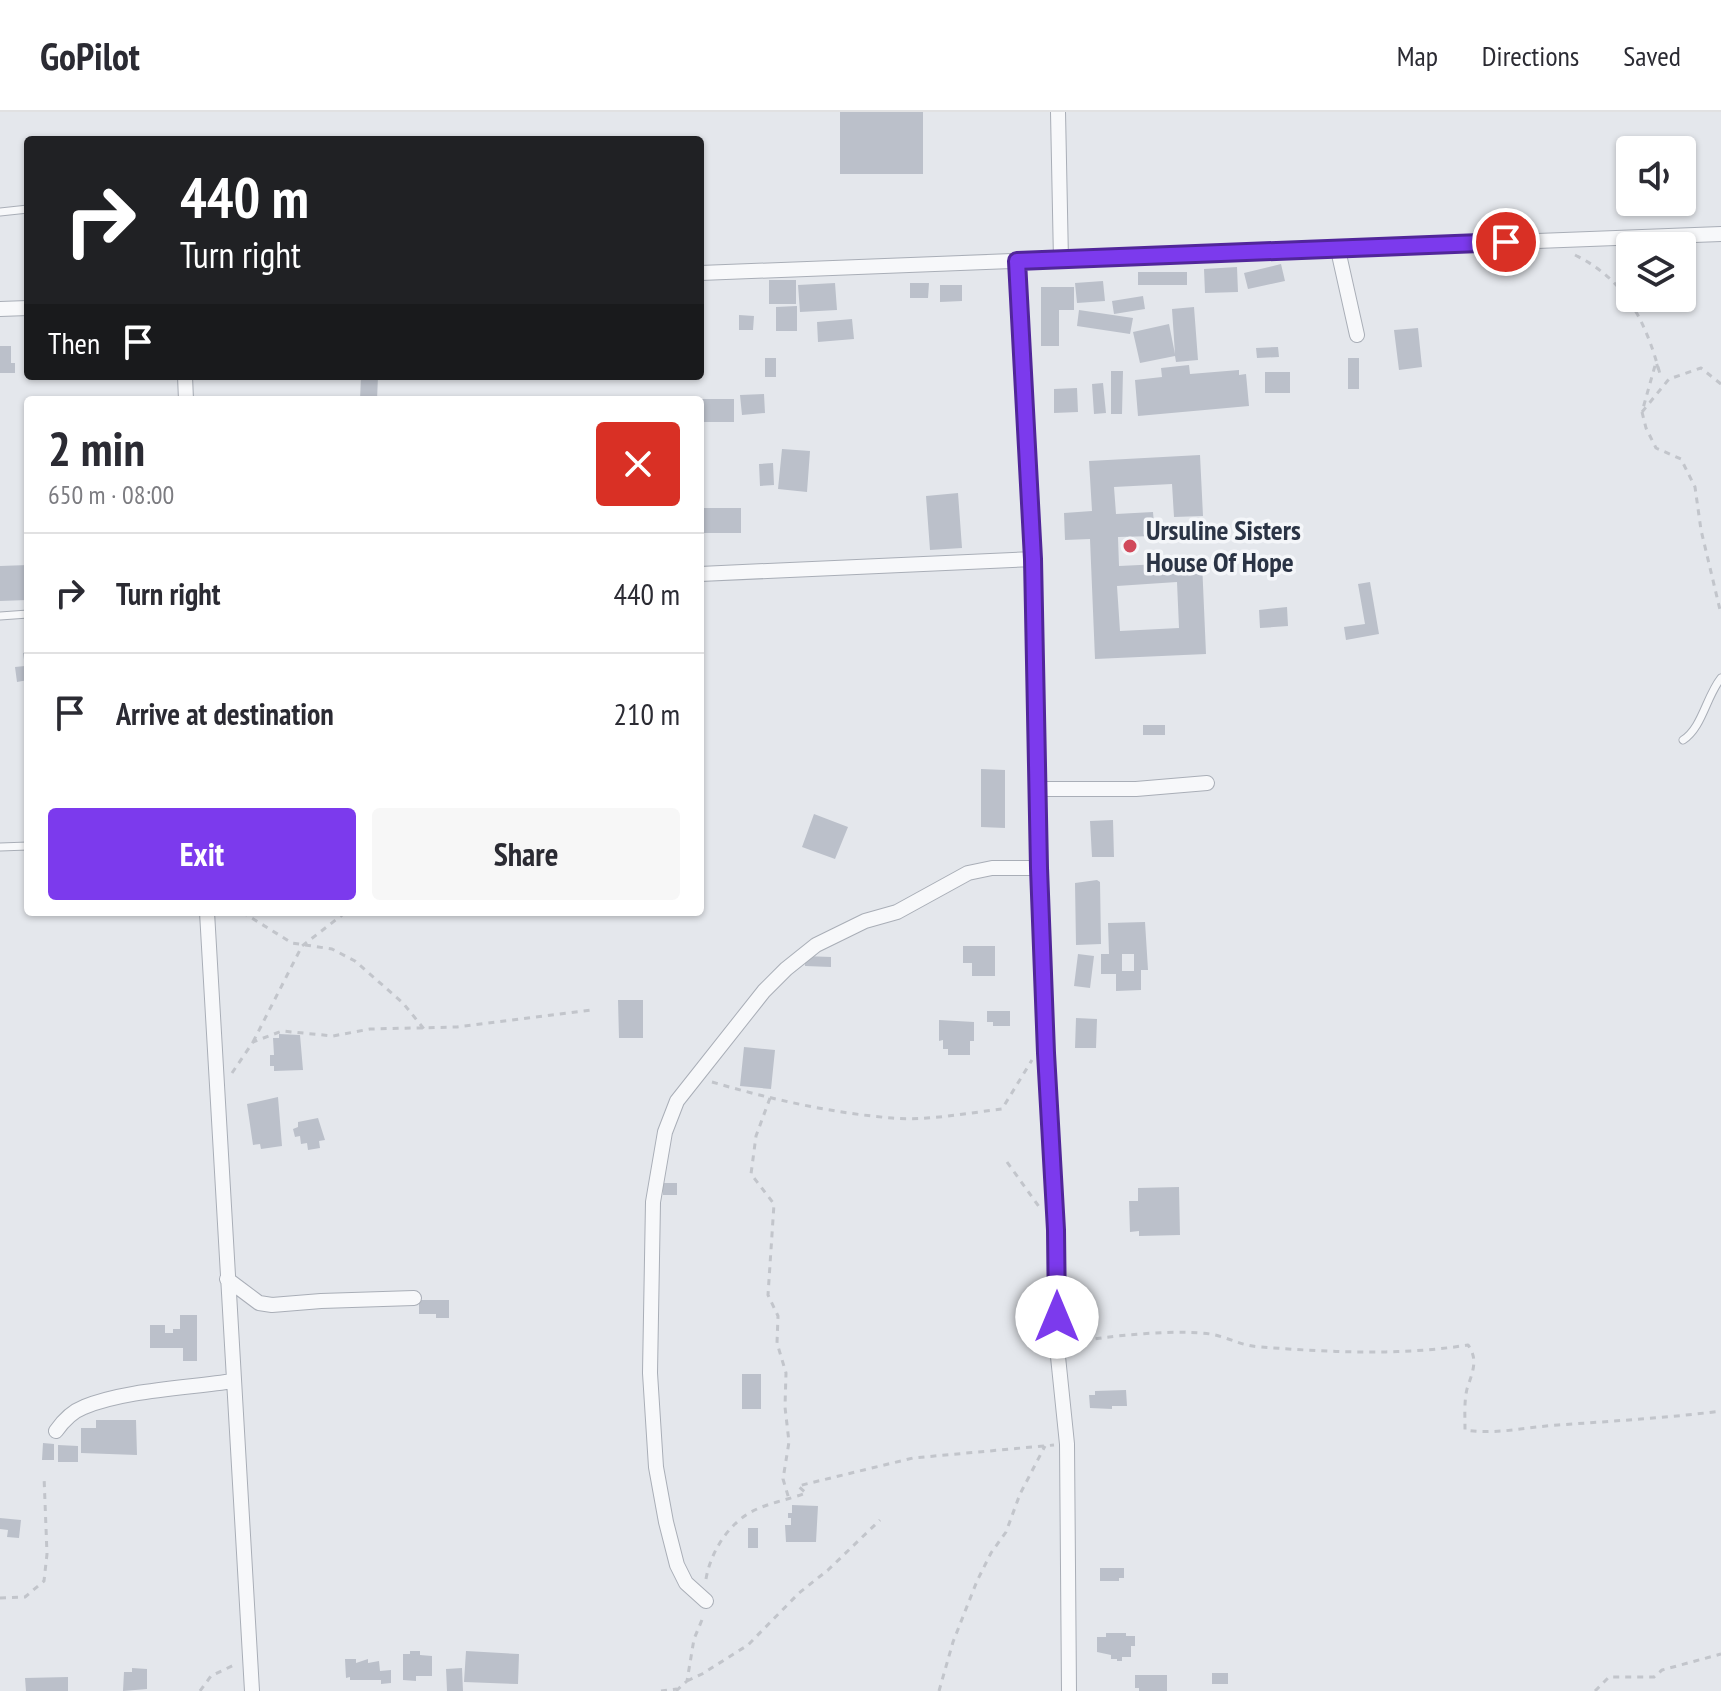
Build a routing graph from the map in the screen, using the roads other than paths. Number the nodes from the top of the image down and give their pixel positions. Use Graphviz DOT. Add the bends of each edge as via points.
graph roads {
  1 [pos="1058,112"];
  2 [pos="24,209"];
  3 [pos="0,212"];
  4 [pos="1721,234"];
  5 [pos="1338,250"];
  6 [pos="1061,260"];
  7 [pos="1017,261"];
  8 [pos="704,273"];
  9 [pos="24,308"];
  10 [pos="0,309"];
  11 [pos="1357,335"];
  12 [pos="1033,559"];
  13 [pos="704,574"];
  14 [pos="24,614"];
  15 [pos="0,616"];
  16 [pos="1721,678"];
  17 [pos="1683,740"];
  18 [pos="1207,783"];
  19 [pos="1039,789"];
  20 [pos="24,846"];
  21 [pos="0,847"];
  22 [pos="1039,868"];
  23 [pos="207,916"];
  24 [pos="227,1279"];
  25 [pos="414,1298"];
  26 [pos="233,1381"];
  27 [pos="56,1431"];
  28 [pos="706,1601"];
  29 [pos="252,1691"];
  30 [pos="1069,1691"];
  1 -- 6 [label="street"];
  2 -- 3 [label="lane"];
  4 -- 5 [label="street"];
  5 -- 6 [label="street"];
  5 -- 11 [label="street"];
  6 -- 7 [label="street"];
  7 -- 8 [label="street"];
  7 -- 12 [label="street"];
  9 -- 10 [label="street"];
  12 -- 13 [label="street"];
  12 -- 19 [label="street"];
  14 -- 15 [label="lane"];
  16 -- 17 [label="lane" via="1693,733"];
  18 -- 19 [label="street"];
  19 -- 22 [label="street"];
  20 -- 21 [label="lane"];
  22 -- 28 [label="street" via="968,873 897,912 816,945 764,991 677,1101 665,1132 653,1202 650,1373 656,1467 666,1522 686,1583"];
  22 -- 30 [label="street" via="1057,1347 1067,1444"];
  23 -- 24 [label="street"];
  24 -- 25 [label="street" via="259,1303 272,1305"];
  24 -- 26 [label="street"];
  26 -- 27 [label="street" via="123,1396 83,1407"];
  26 -- 29 [label="street"];
}
